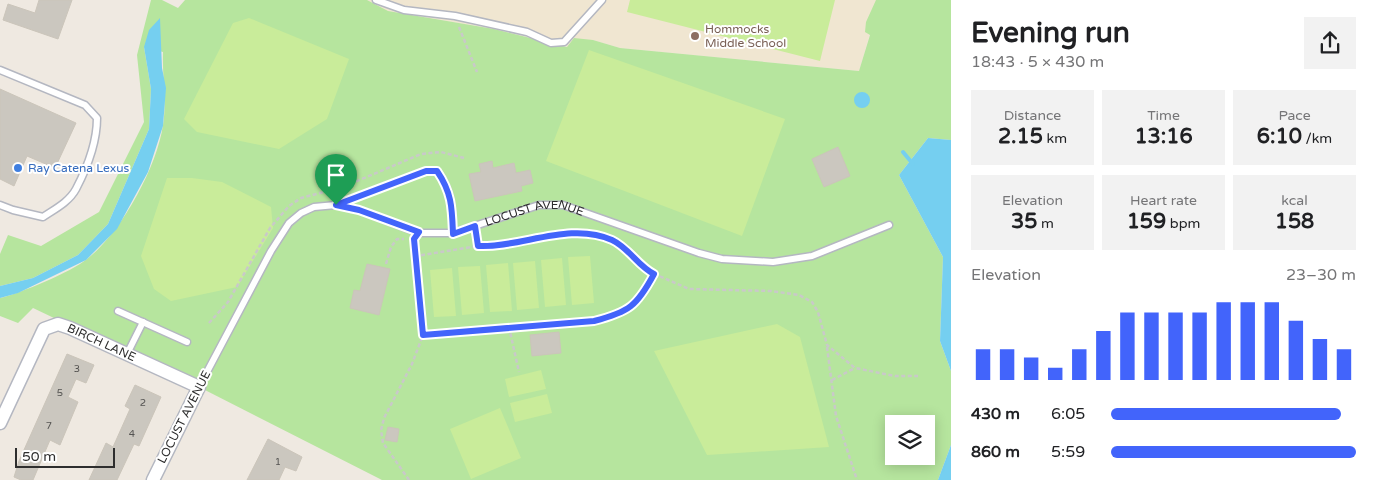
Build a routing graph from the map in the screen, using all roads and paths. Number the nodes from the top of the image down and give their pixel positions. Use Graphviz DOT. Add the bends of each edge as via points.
graph roads {
  1 [pos="376,0"];
  2 [pos="602,0"];
  3 [pos="455,16"];
  4 [pos="0,70"];
  5 [pos="477,72"];
  6 [pos="0,205"];
  7 [pos="336,205"];
  8 [pos="889,225"];
  9 [pos="475,226"];
  10 [pos="419,232"];
  11 [pos="453,234"];
  12 [pos="414,239"];
  13 [pos="478,246"];
  14 [pos="416,256"];
  15 [pos="386,264"];
  16 [pos="654,274"];
  17 [pos="118,312"];
  18 [pos="143,322"];
  19 [pos="509,327"];
  20 [pos="423,335"];
  21 [pos="187,342"];
  22 [pos="827,346"];
  23 [pos="127,354"];
  24 [pos="855,368"];
  25 [pos="519,372"];
  26 [pos="918,376"];
  27 [pos="832,380"];
  28 [pos="199,387"];
  29 [pos="4,404"];
  30 [pos="0,423"];
  31 [pos="153,480"];
  32 [pos="409,480"];
  33 [pos="857,480"];
  1 -- 3 [label="lane" via="404,10"];
  2 -- 3 [label="lane" via="564,42 551,43 527,32"];
  3 -- 5 [label="path"];
  4 -- 6 [label="lane" via="86,105 96,118 96,136 75,190 61,205 43,217"];
  7 -- 10 [label="lane, LOCUST AVENUE"];
  7 -- 11 [label="lane" via="426,171 437,171 447,185 452,204"];
  7 -- 28 [label="lane, LOCUST AVENUE" via="314,207 289,224 271,251"];
  8 -- 9 [label="lane, LOCUST AVENUE" via="812,256 774,262 722,259 699,253 563,205 539,205"];
  9 -- 11 [label="lane, LOCUST AVENUE"];
  9 -- 13 [label="path"];
  10 -- 11 [label="lane, LOCUST AVENUE"];
  10 -- 12 [label="path"];
  12 -- 14 [label="path"];
  12 -- 15 [label="path" via="397,239 390,247"];
  13 -- 14 [label="path"];
  13 -- 16 [label="path" via="498,247 590,234 622,246"];
  14 -- 20 [label="path"];
  16 -- 19 [label="path" via="642,297 629,309 612,316 594,321"];
  16 -- 22 [label="path" via="689,289 799,295 812,302 818,312"];
  17 -- 18 [label="lane"];
  18 -- 21 [label="lane"];
  18 -- 23 [label="lane"];
  19 -- 20 [label="path"];
  19 -- 25 [label="path"];
  20 -- 32 [label="path" via="381,430 383,443"];
  22 -- 24 [label="path"];
  22 -- 27 [label="path"];
  23 -- 28 [label="street, BIRCH LANE"];
  23 -- 29 [label="street, BIRCH LANE" via="70,328 58,324 49,326 38,338"];
  24 -- 26 [label="path" via="895,376"];
  24 -- 27 [label="path"];
  27 -- 33 [label="path" via="837,422"];
  28 -- 31 [label="street, LOCUST AVENUE"];
  29 -- 30 [label="street, BIRCH LANE"];
}
